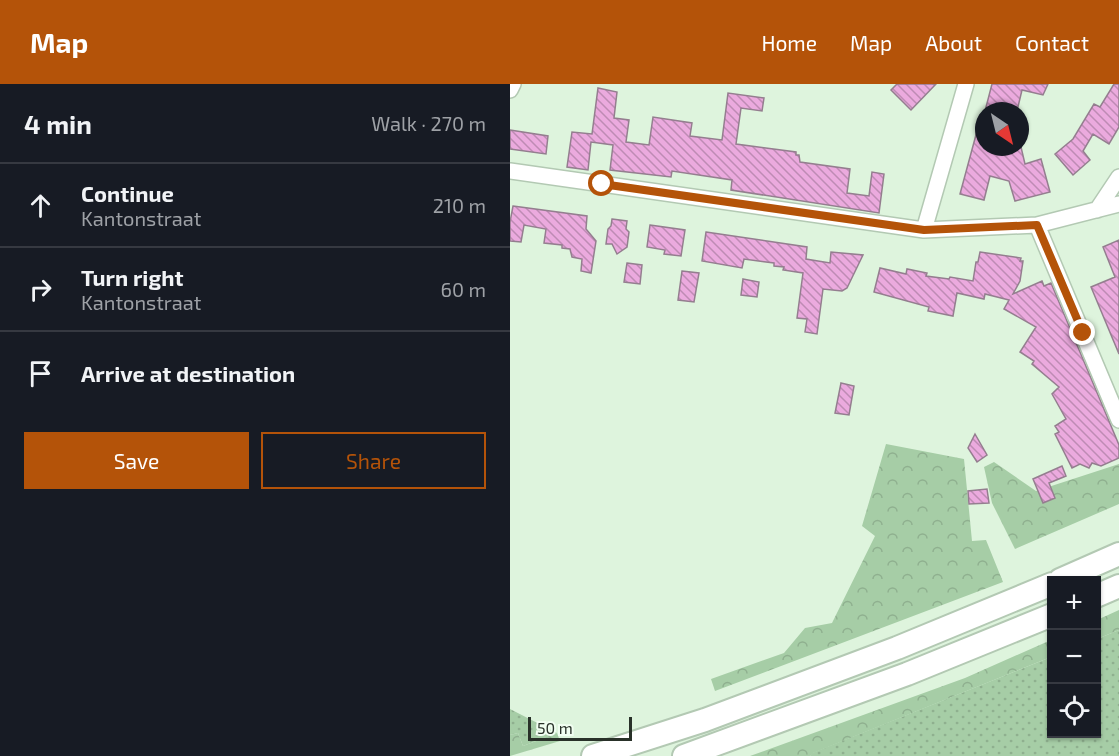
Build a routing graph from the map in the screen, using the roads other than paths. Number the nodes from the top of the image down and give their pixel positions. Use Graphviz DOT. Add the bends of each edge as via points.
graph roads {
  1 [pos="513,84"];
  2 [pos="966,84"];
  3 [pos="510,90"];
  4 [pos="510,171"];
  5 [pos="1119,177"];
  6 [pos="1119,204"];
  7 [pos="1097,210"];
  8 [pos="1037,225"];
  9 [pos="924,230"];
  10 [pos="1119,420"];
  11 [pos="1119,554"];
  12 [pos="1069,576"];
  13 [pos="1047,586"];
  14 [pos="1119,586"];
  15 [pos="1101,594"];
  16 [pos="1047,617"];
  17 [pos="593,756"];
  18 [pos="684,756"];
  1 -- 3 [label="street"];
  2 -- 9 [label="street"];
  4 -- 9 [label="street"];
  5 -- 7 [label="street"];
  6 -- 7 [label="street"];
  7 -- 8 [label="street"];
  8 -- 9 [label="street"];
  8 -- 10 [label="street"];
  11 -- 12 [label="highway"];
  13 -- 17 [label="highway" via="705,720"];
  14 -- 15 [label="highway"];
  16 -- 18 [label="highway" via="907,674"];
}
